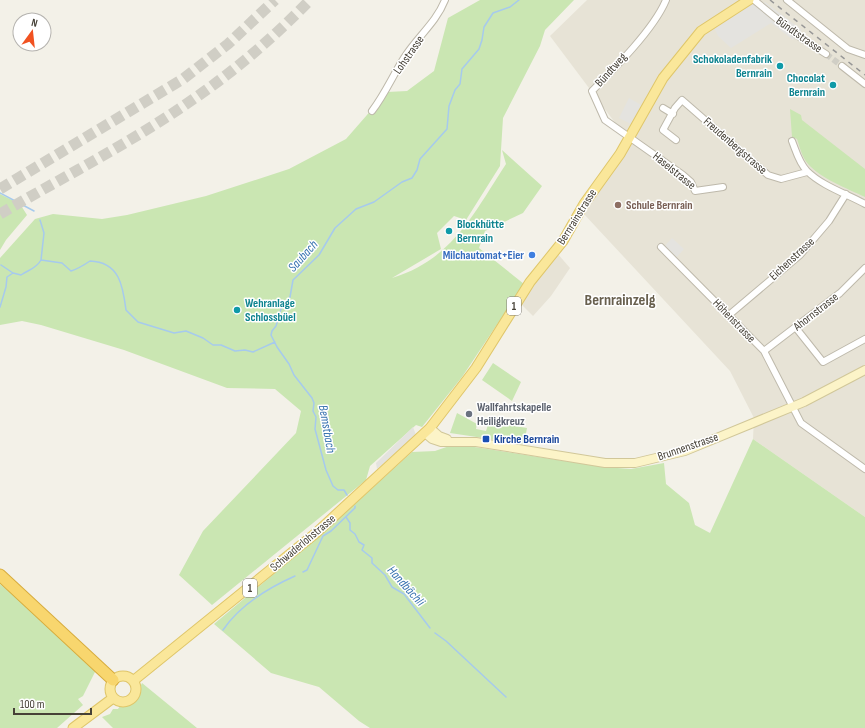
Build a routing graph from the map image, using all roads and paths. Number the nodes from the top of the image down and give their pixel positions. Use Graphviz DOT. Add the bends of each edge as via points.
graph roads {
  1 [pos="445,0"];
  2 [pos="666,0"];
  3 [pos="749,0"];
  4 [pos="754,0"];
  5 [pos="787,0"];
  6 [pos="826,54"];
  7 [pos="865,54"];
  8 [pos="842,66"];
  9 [pos="865,84"];
  10 [pos="663,108"];
  11 [pos="372,111"];
  12 [pos="673,114"];
  13 [pos="629,138"];
  14 [pos="676,140"];
  15 [pos="792,141"];
  16 [pos="808,172"];
  17 [pos="723,187"];
  18 [pos="846,194"];
  19 [pos="865,204"];
  20 [pos="660,247"];
  21 [pos="865,268"];
  22 [pos="729,315"];
  23 [pos="796,328"];
  24 [pos="865,339"];
  25 [pos="764,351"];
  26 [pos="865,370"];
  27 [pos="792,406"];
  28 [pos="428,431"];
  29 [pos="414,445"];
  30 [pos="864,466"];
  31 [pos="0,575"];
  32 [pos="114,680"];
  33 [pos="133,681"];
  34 [pos="113,698"];
  35 [pos="73,728"];
  1 -- 11 [label="street, Lohstrasse" via="440,14 405,57"];
  2 -- 13 [label="street, Bündtweg" via="657,18 592,92 605,120"];
  3 -- 13 [label="main road, Bernrainstrasse / 1" via="694,38 662,78"];
  4 -- 6 [label="street, Bündtstrasse" via="798,36"];
  5 -- 7 [label="street" via="848,49"];
  8 -- 9 [label="street"];
  10 -- 12 [label="street"];
  12 -- 14 [label="street, Freudenbergstrasse" via="663,130"];
  12 -- 16 [label="street, Freudenbergstrasse" via="674,108 682,100 768,175 787,179"];
  13 -- 17 [label="street, Haselstrasse" via="683,175 691,182 695,191"];
  13 -- 28 [label="main road, Bernrainstrasse / 1" via="562,241 530,282 476,368"];
  15 -- 16 [label="street"];
  16 -- 18 [label="street"];
  18 -- 19 [label="street"];
  18 -- 22 [label="street, Eichenstrasse" via="829,221 800,255"];
  20 -- 22 [label="street, Höhenstrasse"];
  21 -- 23 [label="street, Ahornstrasse" via="840,293"];
  22 -- 25 [label="street, Höhenstrasse"];
  23 -- 24 [label="street" via="823,362"];
  23 -- 25 [label="street, Ahornstrasse"];
  25 -- 27 [label="street, Höhenstrasse"];
  26 -- 27 [label="main road, Brunnenstrasse"];
  27 -- 28 [label="main road, Brunnenstrasse" via="684,451 635,462 605,463 476,442 452,441"];
  27 -- 30 [label="street, Höhenstrasse" via="801,423"];
  28 -- 29 [label="main road, Bernrainstrasse / 1"];
  29 -- 33 [label="main road, Schwaderlohstrasse / 1" via="316,533"];
  31 -- 32 [label="highway"];
  32 -- 33 [label="main road" via="126,676"];
  32 -- 34 [label="main road" via="110,691"];
  33 -- 34 [label="main road" via="136,691 130,701 121,702"];
  34 -- 35 [label="main road"];
}
